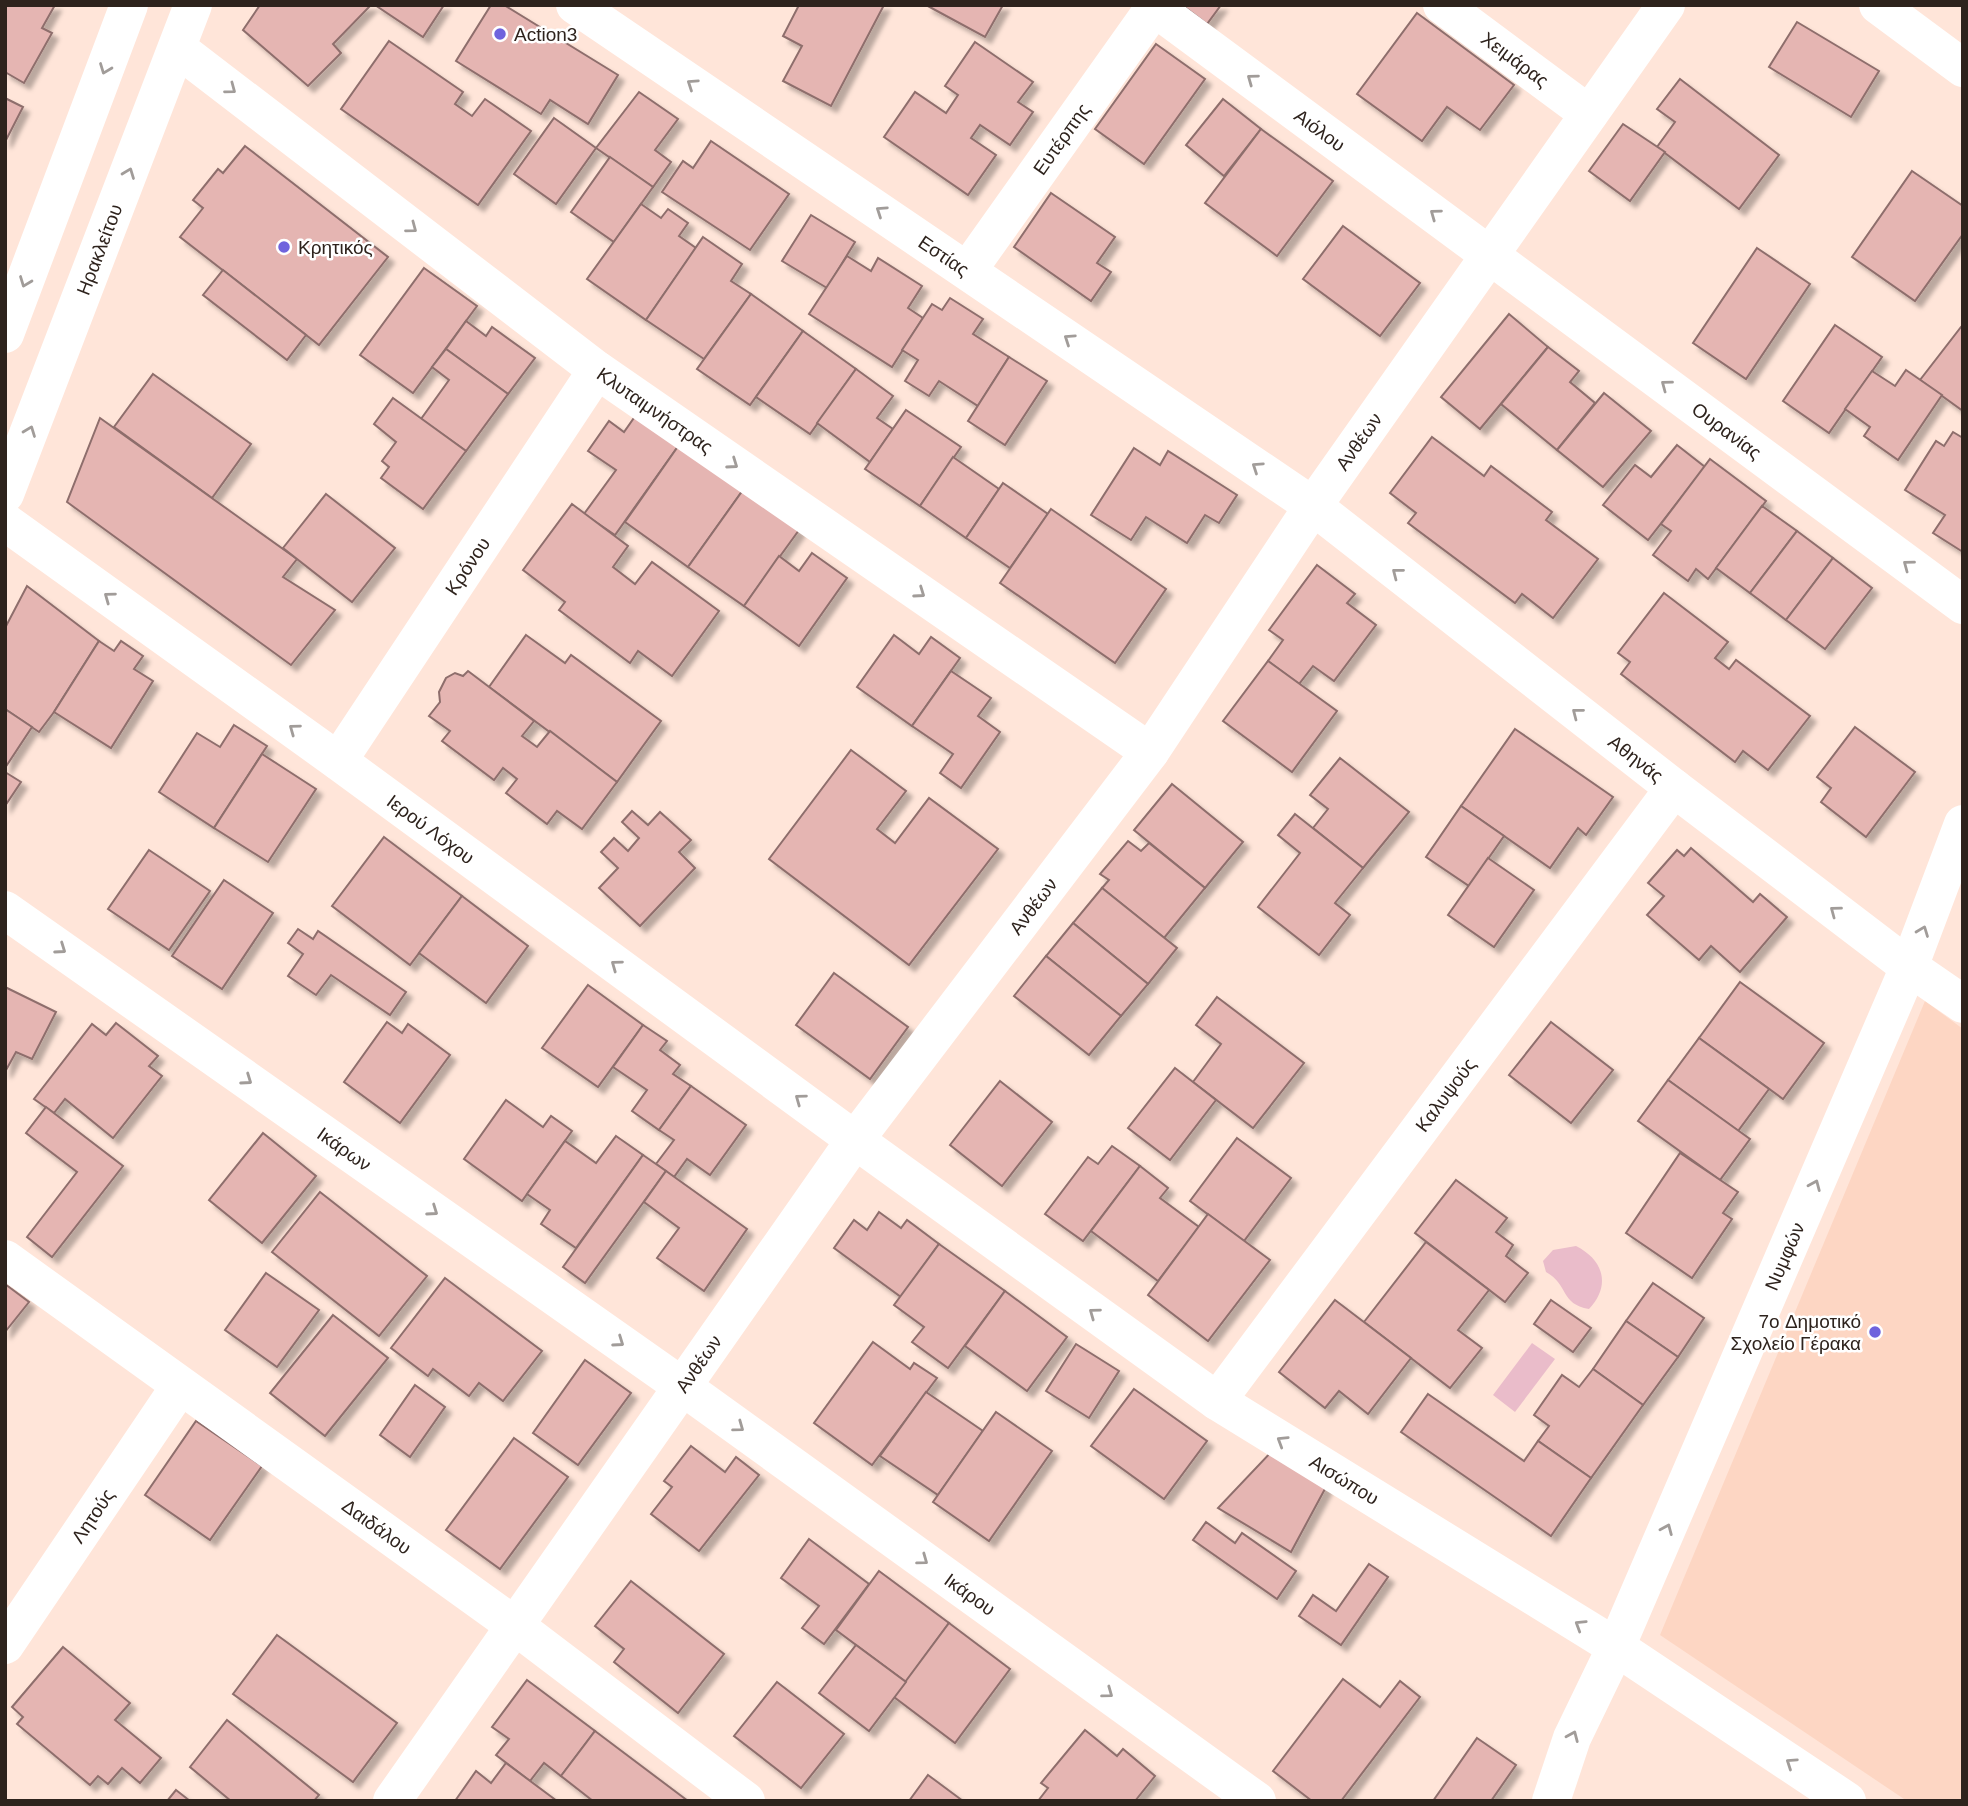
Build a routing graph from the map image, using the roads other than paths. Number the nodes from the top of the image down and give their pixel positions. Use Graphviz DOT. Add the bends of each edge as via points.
graph roads {
  1 [pos="129,5"];
  2 [pos="193,5"];
  3 [pos="575,5"];
  4 [pos="1441,5"];
  5 [pos="1666,5"];
  6 [pos="1878,5"];
  7 [pos="1153,6"];
  8 [pos="177,48"];
  9 [pos="1963,68"];
  10 [pos="1589,114"];
  11 [pos="1490,254"];
  12 [pos="968,270"];
  13 [pos="6,329"];
  14 [pos="597,370"];
  15 [pos="5,494"];
  16 [pos="1313,506"];
  17 [pos="5,522"];
  18 [pos="1963,606"];
  19 [pos="1150,752"];
  20 [pos="338,761"];
  21 [pos="1674,788"];
  22 [pos="1963,824"];
  23 [pos="5,910"];
  24 [pos="1909,967"];
  25 [pos="1963,1004"];
  26 [pos="855,1140"];
  27 [pos="5,1259"];
  28 [pos="180,1386"];
  29 [pos="683,1387"];
  30 [pos="1217,1401"];
  31 [pos="514,1625"];
  32 [pos="5,1645"];
  33 [pos="1616,1647"];
  34 [pos="392,1801"];
  35 [pos="746,1801"];
  36 [pos="1257,1801"];
  37 [pos="1551,1801"];
  38 [pos="1847,1801"];
  1 -- 13 [label="street, one-way"];
  2 -- 8 [label="street, Ηρακλείτου"];
  12 -- 3 [label="street, Εστίας, one-way"];
  4 -- 10 [label="street, Χειμάρας"];
  5 -- 10 [label="street, Ανθέων"];
  6 -- 9 [label="street"];
  11 -- 7 [label="street, Αιόλου, one-way"];
  7 -- 12 [label="street, Ευτέρπης"];
  8 -- 14 [label="street, Κλυταιμνήστρας, one-way"];
  15 -- 8 [label="street, Ηρακλείτου, one-way"];
  10 -- 11 [label="street, Ανθέων"];
  11 -- 16 [label="street, Ανθέων"];
  18 -- 11 [label="street, Ουρανίας, one-way"];
  16 -- 12 [label="street, Εστίας, one-way"];
  14 -- 19 [label="street, Κλυταιμνήστρας, one-way"];
  14 -- 20 [label="street, Κρόνου"];
  16 -- 19 [label="street, Ανθέων"];
  21 -- 16 [label="street, Αθηνάς, one-way"];
  20 -- 17 [label="street, Ιερού Λόχου, one-way"];
  19 -- 26 [label="street, Ανθέων"];
  26 -- 20 [label="street, Ιερού Λόχου, one-way"];
  24 -- 21 [label="street, Αθηνάς, one-way"];
  21 -- 30 [label="street, Καλυψούς"];
  24 -- 22 [label="street, Νυμφών, one-way"];
  23 -- 29 [label="street, Ικάρων, one-way"];
  24 -- 25 [label="street, Αθηνάς"];
  33 -- 24 [label="street, Νυμφών, one-way"];
  26 -- 29 [label="street, Ανθέων"];
  30 -- 26 [label="street, Αισώπου, one-way"];
  27 -- 28 [label="street, Δαιδάλου"];
  28 -- 31 [label="street, Δαιδάλου"];
  28 -- 32 [label="street, Λητούς"];
  29 -- 31 [label="street, Ανθέων"];
  29 -- 36 [label="street, Ικάρου, one-way"];
  33 -- 30 [label="street, Αισώπου, one-way"];
  31 -- 34 [label="street, Ανθέων"];
  31 -- 35 [label="street, Δαιδάλου"];
  37 -- 33 [label="street, Νυμφών, one-way" via="1572,1738"];
  38 -- 33 [label="street, Αισώπου, one-way"];
}
